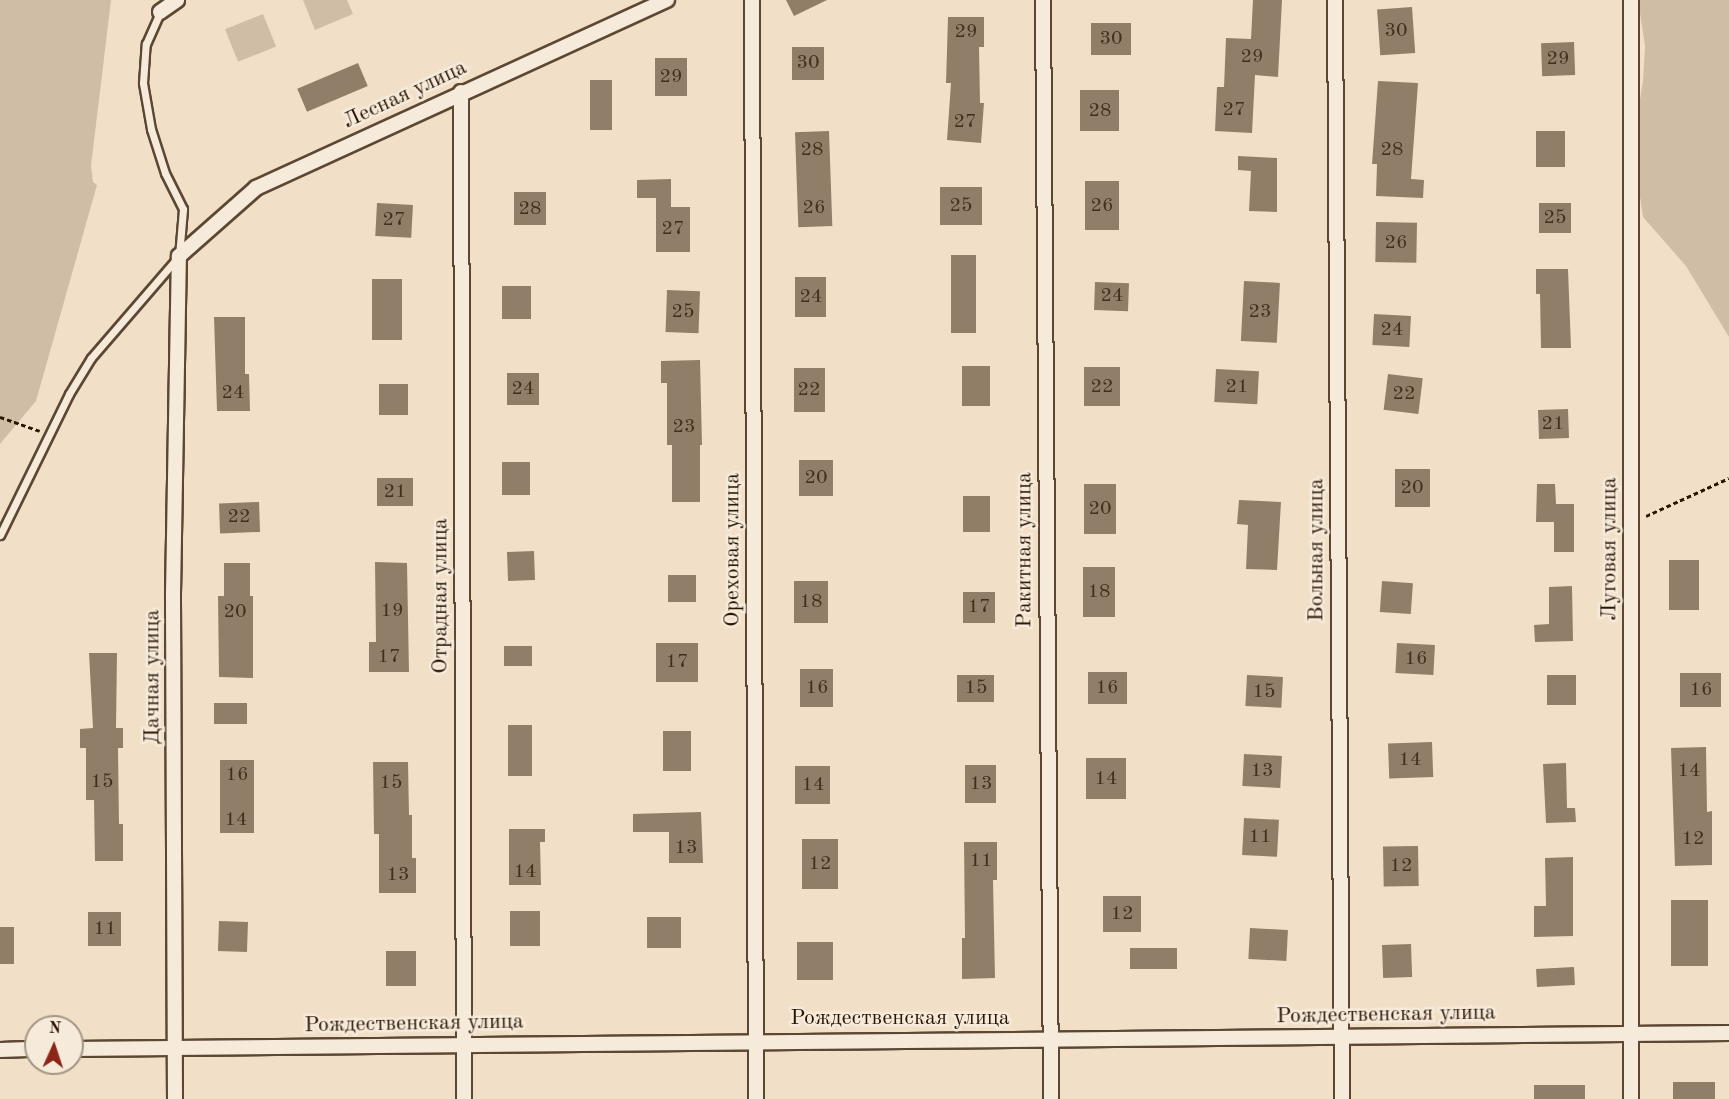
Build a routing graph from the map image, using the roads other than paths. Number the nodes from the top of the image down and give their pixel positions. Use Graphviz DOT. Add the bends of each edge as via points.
graph roads {
  1 [pos="177,0"];
  2 [pos="667,0"];
  3 [pos="752,0"];
  4 [pos="1043,0"];
  5 [pos="1335,0"];
  6 [pos="1631,0"];
  7 [pos="160,6"];
  8 [pos="460,92"];
  9 [pos="179,256"];
  10 [pos="0,535"];
  11 [pos="1630,1033"];
  12 [pos="1729,1033"];
  13 [pos="1341,1036"];
  14 [pos="1050,1039"];
  15 [pos="755,1041"];
  16 [pos="463,1044"];
  17 [pos="174,1048"];
  18 [pos="24,1049"];
  19 [pos="84,1049"];
  20 [pos="0,1050"];
  21 [pos="175,1099"];
  22 [pos="464,1099"];
  23 [pos="756,1099"];
  24 [pos="1051,1099"];
  25 [pos="1342,1099"];
  26 [pos="1631,1099"];
  1 -- 7 [label="street"];
  2 -- 8 [label="street, Лесная улица"];
  3 -- 15 [label="street, Ореховая улица"];
  4 -- 14 [label="street, Ракитная улица"];
  5 -- 13 [label="street, Вольная улица"];
  6 -- 11 [label="street, Луговая улица"];
  7 -- 9 [label="lane" via="146,44 143,83 151,129 165,173 183,209"];
  8 -- 9 [label="street, Лесная улица" via="256,188"];
  8 -- 16 [label="street, Отрадная улица"];
  9 -- 10 [label="lane" via="91,357"];
  9 -- 17 [label="street, Дачная улица" via="173,594"];
  11 -- 12 [label="street, Рождественская улица"];
  11 -- 13 [label="street, Рождественская улица"];
  11 -- 26 [label="street, Луговая улица"];
  13 -- 14 [label="street, Рождественская улица"];
  13 -- 25 [label="street, Вольная улица"];
  14 -- 15 [label="street, Рождественская улица"];
  14 -- 24 [label="street, Ракитная улица"];
  15 -- 16 [label="street, Рождественская улица"];
  15 -- 23 [label="street, Ореховая улица"];
  16 -- 17 [label="street, Рождественская улица"];
  16 -- 22 [label="street, Отрадная улица"];
  17 -- 19 [label="street, Рождественская улица"];
  17 -- 21 [label="street, Дачная улица"];
  18 -- 20 [label="street"];
}
